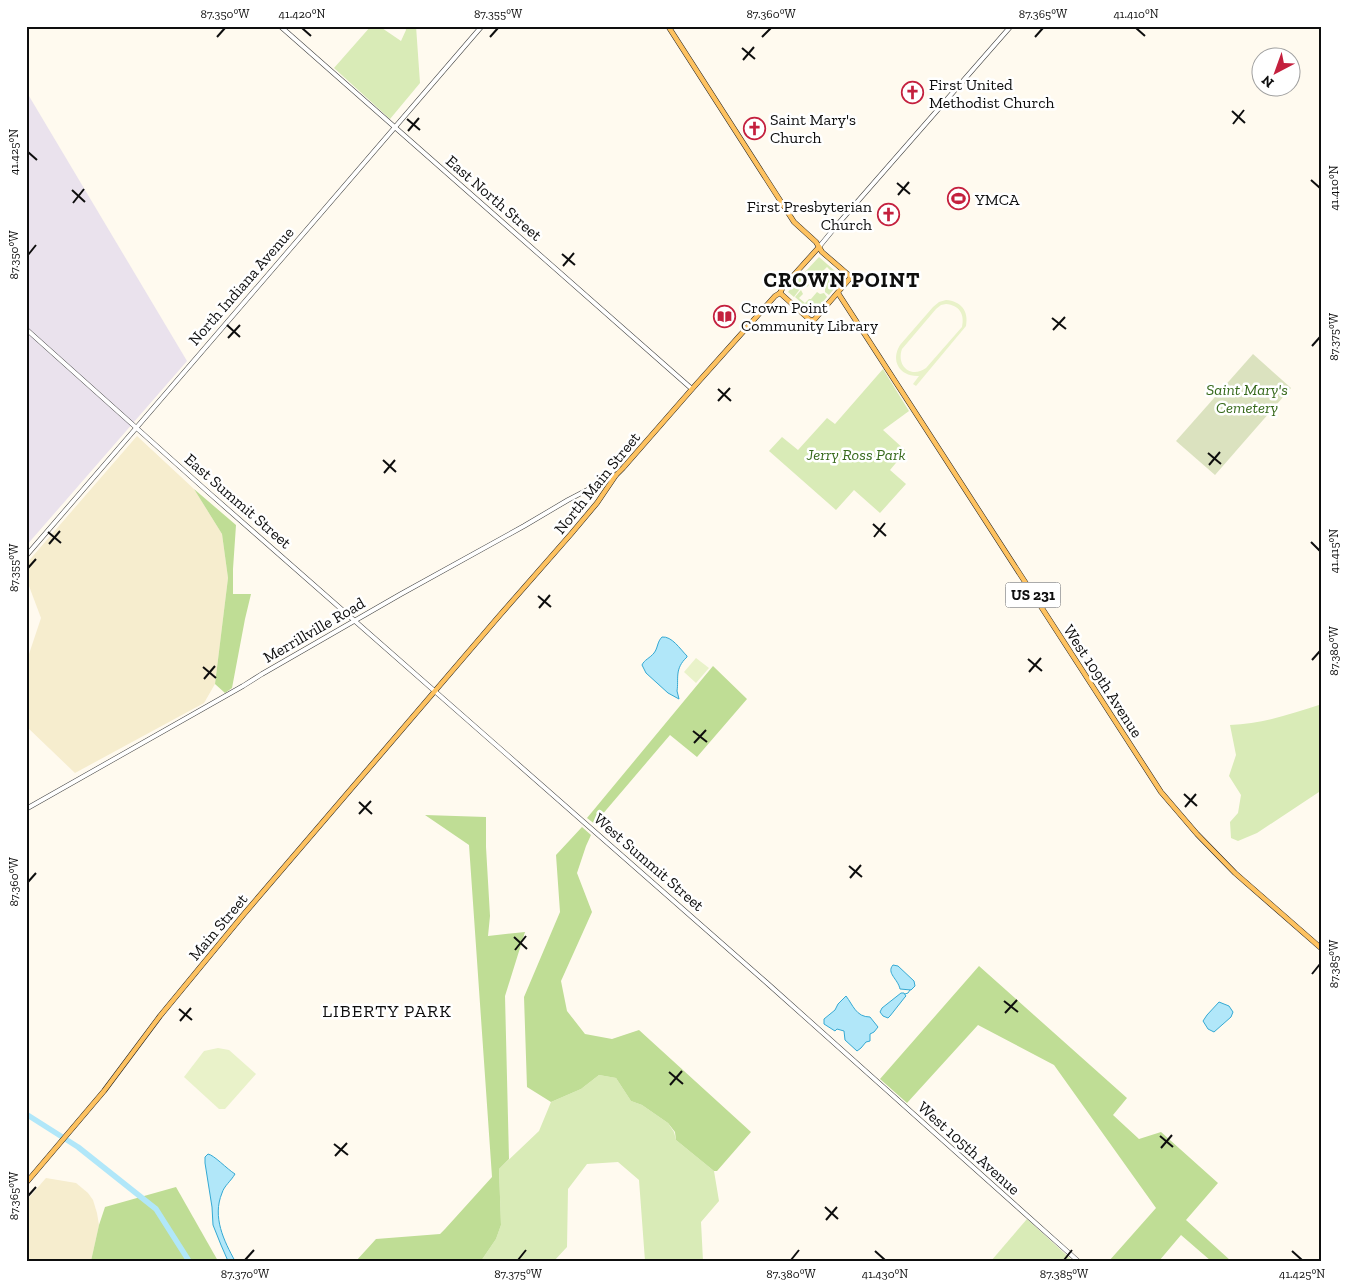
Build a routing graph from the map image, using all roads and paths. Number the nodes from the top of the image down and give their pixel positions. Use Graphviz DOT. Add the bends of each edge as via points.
graph roads {
  1 [pos="280,26"];
  2 [pos="482,26"];
  3 [pos="668,26"];
  4 [pos="1011,26"];
  5 [pos="394,127"];
  6 [pos="818,247"];
  7 [pos="780,293"];
  8 [pos="838,293"];
  9 [pos="26,329"];
  10 [pos="692,389"];
  11 [pos="136,428"];
  12 [pos="616,475"];
  13 [pos="26,556"];
  14 [pos="356,620"];
  15 [pos="435,691"];
  16 [pos="26,809"];
  17 [pos="1322,949"];
  18 [pos="845,1052"];
  19 [pos="26,1183"];
  20 [pos="1078,1261"];
  1 -- 5 [label="street, East North Street"];
  2 -- 5 [label="street, North Indiana Avenue"];
  3 -- 6 [label="main road" via="786,210"];
  4 -- 6 [label="street"];
  5 -- 10 [label="street, East North Street"];
  5 -- 11 [label="street, North Indiana Avenue"];
  6 -- 7 [label="main road, North Main Street"];
  6 -- 8 [label="main road" via="852,277"];
  7 -- 8 [label="main road" via="810,320 814,320"];
  7 -- 10 [label="main road, North Main Street"];
  8 -- 17 [label="main road, West 109th Avenue / US 231" via="1161,792 1235,873"];
  9 -- 11 [label="street, East Summit Street"];
  10 -- 12 [label="main road, North Main Street"];
  11 -- 13 [label="street, North Indiana Avenue"];
  11 -- 14 [label="street, East Summit Street"];
  12 -- 14 [label="street, Merrillville Road"];
  12 -- 15 [label="main road, North Main Street" via="582,522"];
  14 -- 15 [label="street, East Summit Street"];
  14 -- 16 [label="street, Merrillville Road"];
  15 -- 18 [label="street, West Summit Street"];
  15 -- 19 [label="main road, Main Street" via="244,914 71,1132"];
  18 -- 20 [label="street, West 105th Avenue"];
}
